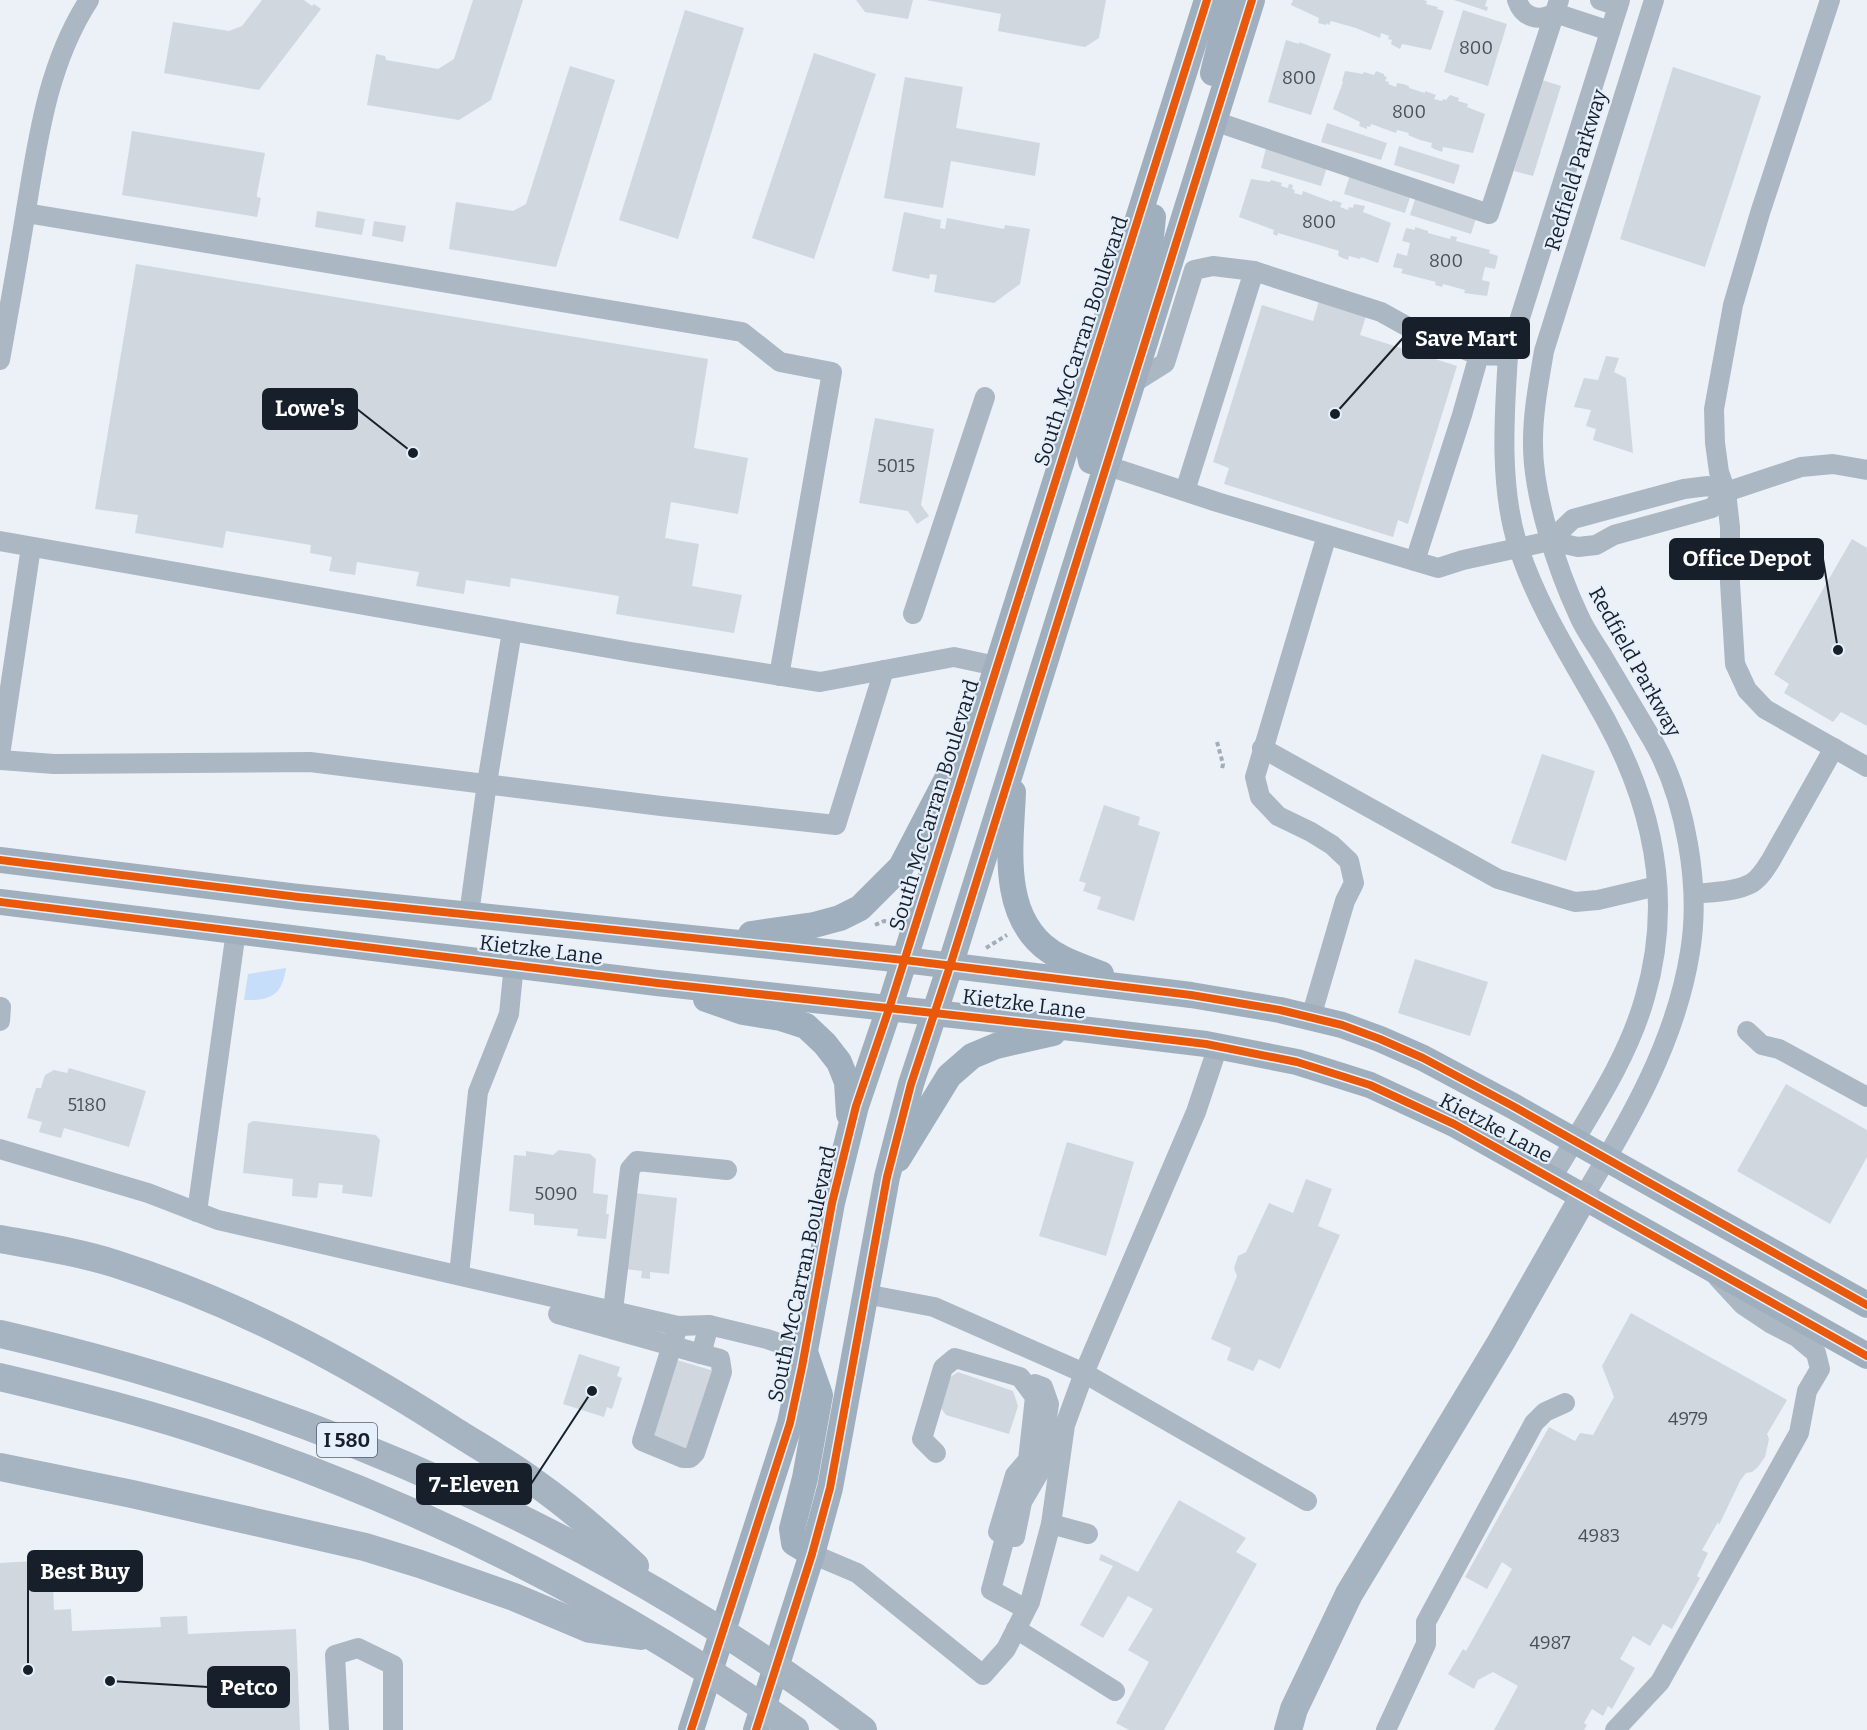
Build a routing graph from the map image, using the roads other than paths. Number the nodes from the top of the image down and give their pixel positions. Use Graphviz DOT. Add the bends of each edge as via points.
graph roads {
  1 [pos="89,0"];
  2 [pos="1206,0"];
  3 [pos="1231,0"];
  4 [pos="1252,0"];
  5 [pos="1517,0"];
  6 [pos="1654,0"];
  7 [pos="1830,0"];
  8 [pos="1557,6"];
  9 [pos="1613,11"];
  10 [pos="1645,28"];
  11 [pos="1214,121"];
  12 [pos="1159,154"];
  13 [pos="26,213"];
  14 [pos="1254,271"];
  15 [pos="1479,355"];
  16 [pos="1508,356"];
  17 [pos="0,360"];
  18 [pos="1130,385"];
  19 [pos="984,397"];
  20 [pos="1105,465"];
  21 [pos="1867,470"];
  22 [pos="1185,491"];
  23 [pos="1726,492"];
  24 [pos="1327,536"];
  25 [pos="0,541"];
  26 [pos="1550,541"];
  27 [pos="31,547"];
  28 [pos="1518,548"];
  29 [pos="1415,561"];
  30 [pos="913,614"];
  31 [pos="512,631"];
  32 [pos="884,670"];
  33 [pos="993,675"];
  34 [pos="778,676"];
  35 [pos="1262,748"];
  36 [pos="1834,748"];
  37 [pos="0,755"];
  38 [pos="1014,758"];
  39 [pos="0,760"];
  40 [pos="1867,767"];
  41 [pos="488,783"];
  42 [pos="0,860"];
  43 [pos="1658,886"];
  44 [pos="1694,894"];
  45 [pos="0,902"];
  46 [pos="470,914"];
  47 [pos="236,931"];
  48 [pos="713,940"];
  49 [pos="904,960"];
  50 [pos="514,964"];
  51 [pos="950,966"];
  52 [pos="657,983"];
  53 [pos="1191,995"];
  54 [pos="889,1009"];
  55 [pos="935,1012"];
  56 [pos="1311,1017"];
  57 [pos="1081,1029"];
  58 [pos="1747,1031"];
  59 [pos="1218,1046"];
  60 [pos="1867,1097"];
  61 [pos="850,1131"];
  62 [pos="1573,1140"];
  63 [pos="0,1149"];
  64 [pos="1606,1159"];
  65 [pos="728,1170"];
  66 [pos="887,1177"];
  67 [pos="1552,1178"];
  68 [pos="1584,1196"];
  69 [pos="197,1212"];
  70 [pos="0,1239"];
  71 [pos="1708,1267"];
  72 [pos="459,1275"];
  73 [pos="865,1294"];
  74 [pos="1867,1305"];
  75 [pos="613,1311"];
  76 [pos="558,1314"];
  77 [pos="709,1325"];
  78 [pos="678,1326"];
  79 [pos="0,1334"];
  80 [pos="671,1346"];
  81 [pos="805,1352"];
  82 [pos="701,1354"];
  83 [pos="1867,1356"];
  84 [pos="1084,1373"];
  85 [pos="0,1377"];
  86 [pos="1565,1403"];
  87 [pos="936,1453"];
  88 [pos="0,1467"];
  89 [pos="1307,1501"];
  90 [pos="1050,1524"];
  91 [pos="1088,1534"];
  92 [pos="812,1554"];
  93 [pos="672,1600"];
  94 [pos="1026,1609"];
  95 [pos="1016,1629"];
  96 [pos="660,1640"];
  97 [pos="1115,1691"];
  98 [pos="339,1730"];
  99 [pos="393,1730"];
  100 [pos="692,1730"];
  101 [pos="756,1730"];
  102 [pos="795,1730"];
  103 [pos="863,1730"];
  104 [pos="1288,1730"];
  105 [pos="1386,1730"];
  106 [pos="1615,1730"];
  1 -- 13 [label="street" via="56,68 38,139"];
  2 -- 12 [label="main road, South McCarran Boulevard"];
  3 -- 11 [label="main road" via="1209,96"];
  4 -- 11 [label="main road"];
  5 -- 8 [label="street" via="1520,9 1532,17 1547,18"];
  6 -- 10 [label="street, Redfield Parkway"];
  7 -- 23 [label="street" via="1733,305 1714,409 1719,472"];
  8 -- 9 [label="street"];
  8 -- 11 [label="street" via="1489,214"];
  9 -- 10 [label="street"];
  9 -- 16 [label="street, Redfield Parkway"];
  10 -- 26 [label="street, Redfield Parkway" via="1544,351 1533,442 1536,482"];
  11 -- 18 [label="main road"];
  12 -- 20 [label="main road" via="1151,237 1088,446 1091,461"];
  12 -- 33 [label="main road, South McCarran Boulevard"];
  13 -- 17 [label="street"];
  13 -- 34 [label="street" via="742,332 780,362 832,372"];
  14 -- 15 [label="street" via="1381,312 1417,332"];
  14 -- 18 [label="street" via="1213,266 1194,270 1165,363"];
  14 -- 22 [label="street"];
  15 -- 16 [label="street"];
  15 -- 29 [label="street"];
  16 -- 28 [label="street, Redfield Parkway" via="1506,480"];
  18 -- 20 [label="main road"];
  19 -- 30 [label="street"];
  20 -- 22 [label="street"];
  20 -- 38 [label="main road"];
  21 -- 23 [label="street" via="1833,464 1801,467"];
  22 -- 24 [label="street"];
  23 -- 26 [label="street" via="1708,486 1684,489 1573,519"];
  23 -- 26 [label="street" via="1712,508 1614,535 1596,545 1578,547"];
  23 -- 36 [label="street" via="1735,664 1747,690 1765,709"];
  24 -- 29 [label="street"];
  24 -- 35 [label="street"];
  25 -- 27 [label="street"];
  26 -- 28 [label="street"];
  26 -- 44 [label="street, Redfield Parkway" via="1579,617 1655,744 1672,784 1686,829"];
  27 -- 31 [label="street"];
  27 -- 37 [label="street"];
  28 -- 29 [label="street" via="1438,568"];
  28 -- 43 [label="street, Redfield Parkway" via="1540,604 1633,778 1650,828"];
  31 -- 34 [label="street"];
  31 -- 41 [label="street"];
  32 -- 33 [label="street" via="954,657"];
  32 -- 34 [label="street" via="820,682"];
  32 -- 41 [label="street" via="836,825"];
  33 -- 48 [label="main road" via="948,778 901,867 860,908 814,926"];
  33 -- 49 [label="main road, South McCarran Boulevard"];
  35 -- 43 [label="street" via="1498,879 1575,902"];
  35 -- 56 [label="street" via="1255,777 1260,797 1278,816 1332,845 1349,861 1354,884 1345,901"];
  36 -- 40 [label="street"];
  36 -- 44 [label="street" via="1771,860 1752,883"];
  38 -- 51 [label="main road"];
  38 -- 53 [label="main road" via="1012,885 1017,904 1035,937 1049,951 1110,977"];
  39 -- 41 [label="street" via="54,764 310,762"];
  41 -- 46 [label="street"];
  42 -- 46 [label="main road, Kietzke Lane" via="287,896"];
  43 -- 62 [label="street, Redfield Parkway" via="1658,933 1645,999 1622,1054"];
  44 -- 64 [label="street, Redfield Parkway" via="1691,951 1675,1018 1643,1091"];
  45 -- 47 [label="main road, Kietzke Lane"];
  46 -- 48 [label="main road, Kietzke Lane"];
  47 -- 50 [label="main road, Kietzke Lane"];
  47 -- 69 [label="street"];
  48 -- 49 [label="main road, Kietzke Lane"];
  49 -- 51 [label="main road, Kietzke Lane"];
  49 -- 54 [label="main road, South McCarran Boulevard"];
  50 -- 52 [label="main road, Kietzke Lane"];
  50 -- 72 [label="street" via="509,1014 478,1092"];
  51 -- 53 [label="main road, Kietzke Lane"];
  51 -- 55 [label="main road"];
  52 -- 54 [label="main road, Kietzke Lane"];
  52 -- 61 [label="main road" via="743,1012 806,1026 839,1062 847,1082"];
  53 -- 56 [label="main road, Kietzke Lane"];
  54 -- 55 [label="main road, Kietzke Lane"];
  54 -- 61 [label="main road, South McCarran Boulevard"];
  55 -- 57 [label="main road, Kietzke Lane"];
  55 -- 66 [label="main road"];
  56 -- 62 [label="main road, Kietzke Lane" via="1361,1032 1423,1058"];
  57 -- 59 [label="main road, Kietzke Lane"];
  57 -- 66 [label="main road" via="1028,1038 972,1056 949,1076"];
  58 -- 60 [label="street" via="1762,1045 1779,1049"];
  59 -- 67 [label="main road, Kietzke Lane" via="1297,1062 1370,1085 1454,1124"];
  59 -- 84 [label="street" via="1196,1112"];
  61 -- 81 [label="main road, South McCarran Boulevard" via="823,1244"];
  62 -- 64 [label="main road, Kietzke Lane"];
  62 -- 67 [label="street, Redfield Parkway"];
  63 -- 69 [label="street" via="148,1193"];
  64 -- 68 [label="street, Redfield Parkway"];
  64 -- 74 [label="main road, Kietzke Lane"];
  65 -- 75 [label="street" via="638,1161 630,1169"];
  66 -- 73 [label="main road"];
  67 -- 68 [label="main road, Kietzke Lane"];
  68 -- 71 [label="main road, Kietzke Lane"];
  68 -- 104 [label="highway" via="1502,1342 1349,1594 1294,1709"];
  69 -- 72 [label="street"];
  70 -- 93 [label="highway" via="114,1263 164,1281 276,1328 354,1369 533,1481 598,1531"];
  71 -- 83 [label="main road, Kietzke Lane"];
  71 -- 106 [label="street" via="1743,1305 1797,1336 1816,1353 1820,1369 1807,1391 1799,1432 1660,1682"];
  72 -- 75 [label="street"];
  73 -- 84 [label="street" via="934,1307"];
  73 -- 92 [label="main road" via="830,1488"];
  75 -- 78 [label="street"];
  76 -- 80 [label="street"];
  77 -- 78 [label="street"];
  77 -- 81 [label="street"];
  77 -- 82 [label="street"];
  78 -- 80 [label="street"];
  79 -- 93 [label="highway, I 580" via="122,1364 221,1394 345,1439 488,1502 583,1549"];
  80 -- 82 [label="street"];
  80 -- 82 [label="street" via="642,1441 683,1458 695,1453 722,1372 720,1359"];
  81 -- 92 [label="main road" via="820,1395 792,1529 794,1543"];
  81 -- 100 [label="main road, South McCarran Boulevard" via="790,1423"];
  84 -- 89 [label="street"];
  84 -- 90 [label="street" via="1065,1425"];
  85 -- 96 [label="highway, I 580" via="187,1427 322,1474 468,1537"];
  86 -- 105 [label="street" via="1545,1412 1534,1423 1453,1570 1426,1622 1426,1644"];
  87 -- 94 [label="street" via="922,1439 944,1368 955,1358 1020,1377 1035,1397 1028,1460 1015,1475 1007,1534 991,1590"];
  88 -- 96 [label="highway" via="365,1547 514,1597 590,1629"];
  90 -- 91 [label="street"];
  90 -- 94 [label="street"];
  92 -- 95 [label="street" via="857,1573 983,1675 1006,1649"];
  92 -- 101 [label="main road"];
  93 -- 103 [label="highway, I 580"];
  94 -- 95 [label="street"];
  95 -- 97 [label="street"];
  96 -- 102 [label="highway, I 580"];
  98 -- 99 [label="street" via="335,1655 358,1648 393,1665"];
}
